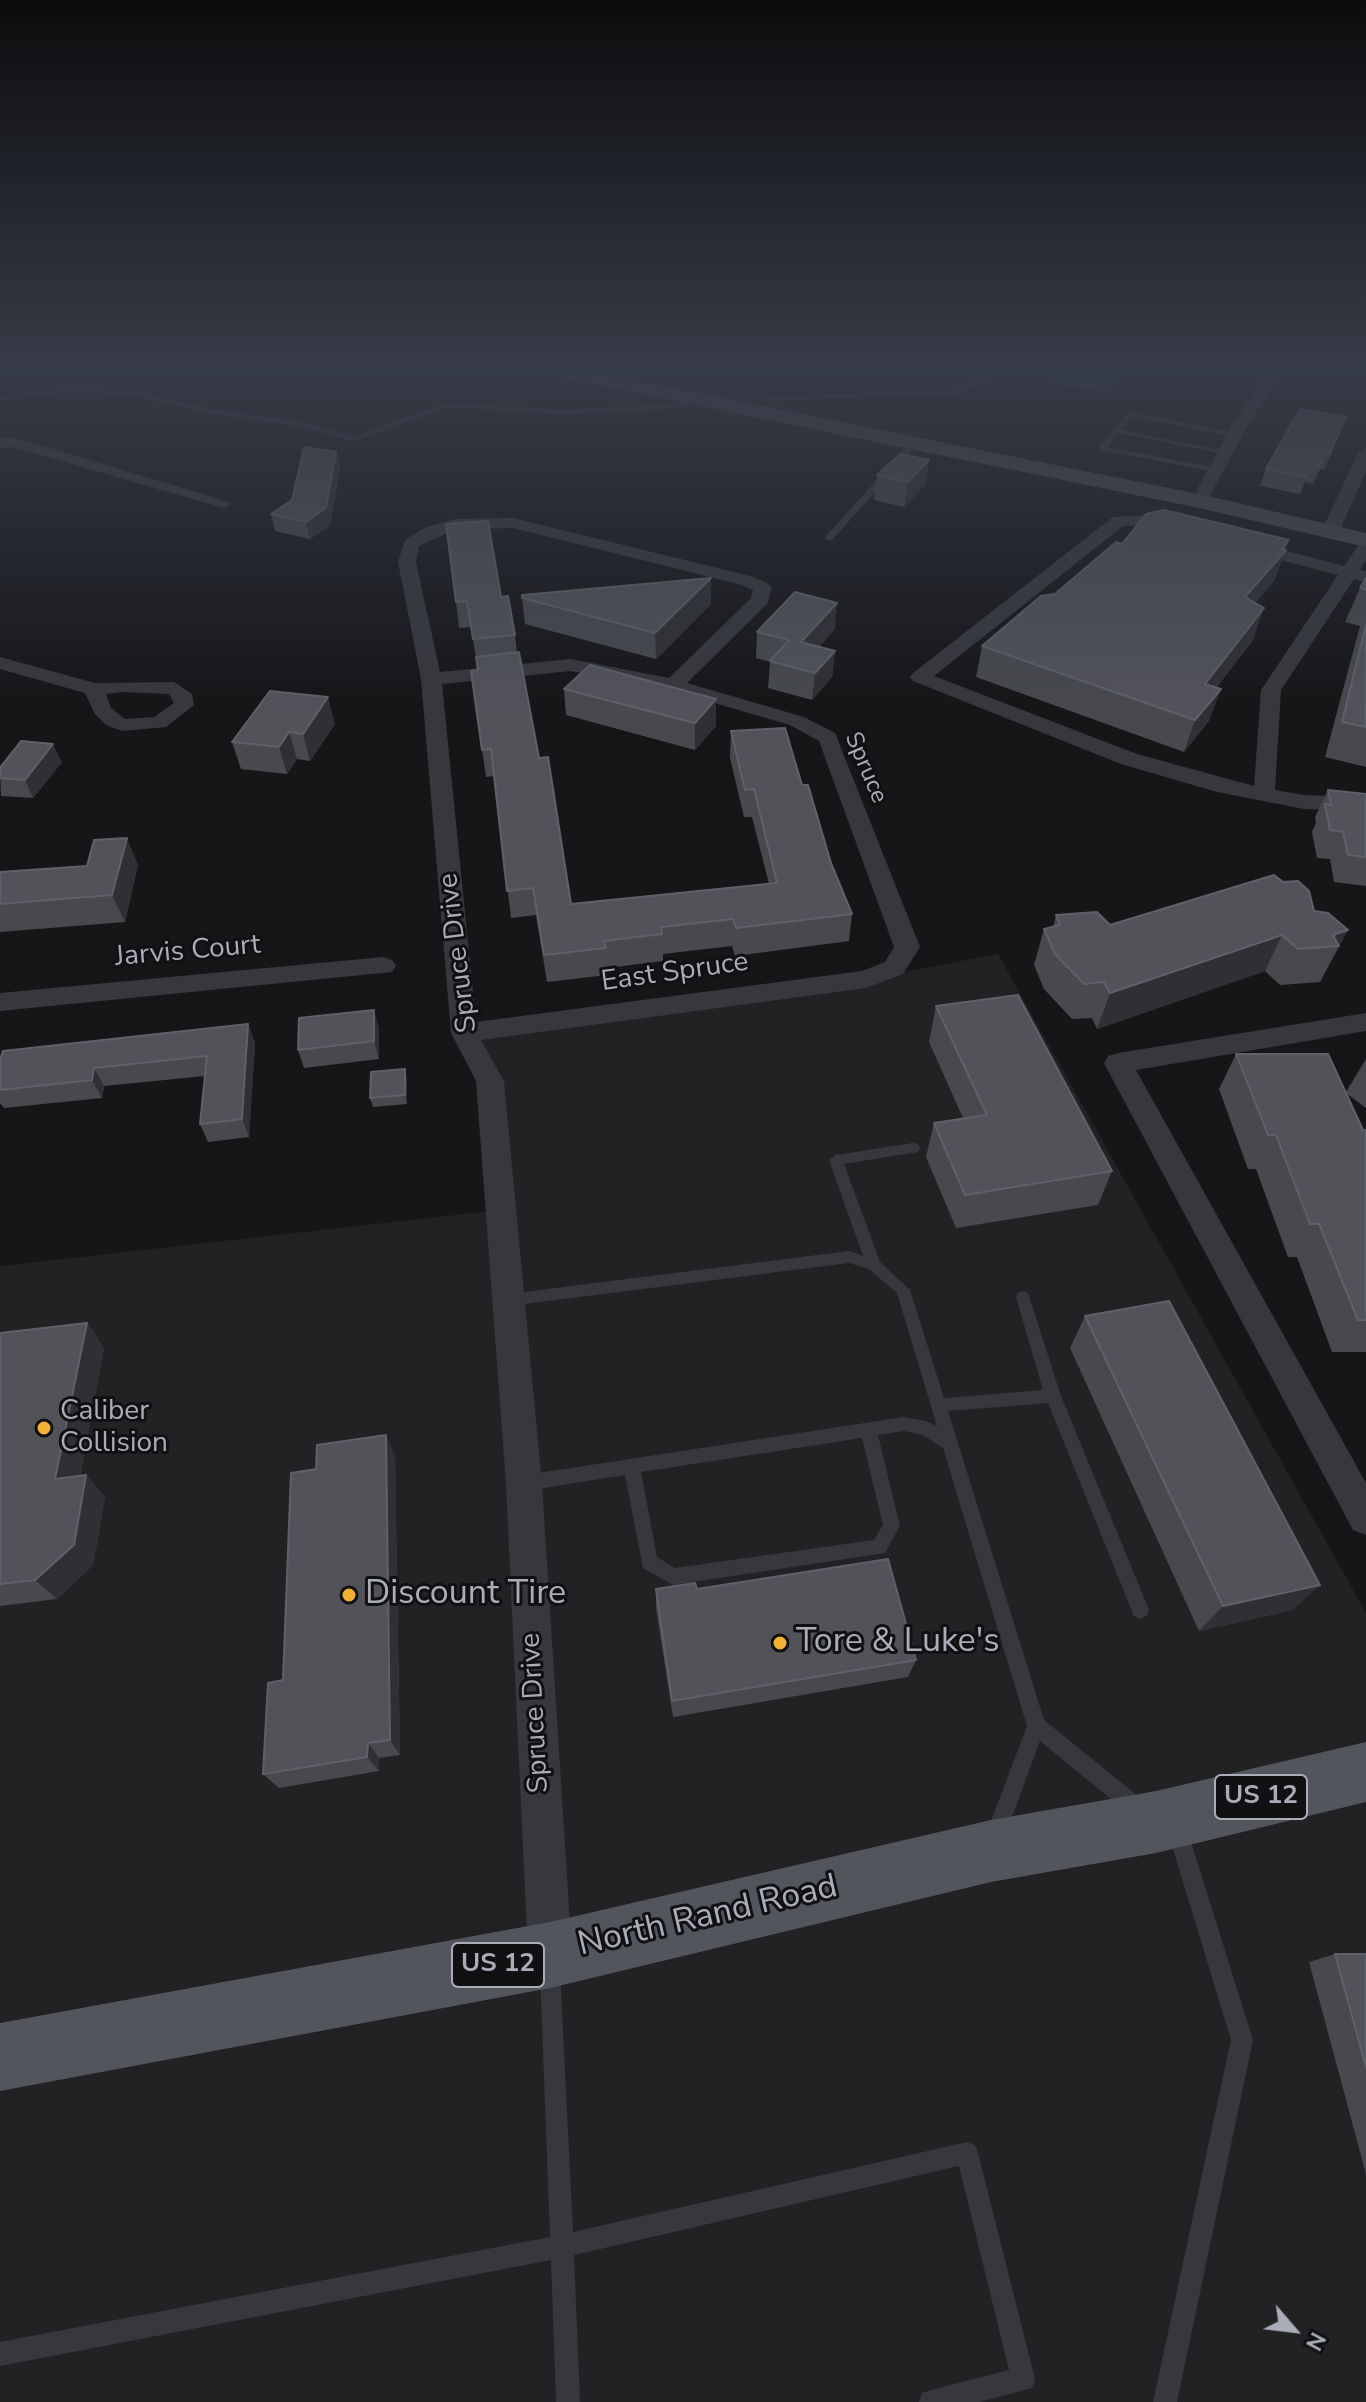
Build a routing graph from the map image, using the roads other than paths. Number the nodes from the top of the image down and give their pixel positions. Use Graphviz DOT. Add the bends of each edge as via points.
graph roads {
  1 [pos="159,484"];
  2 [pos="878,484"];
  3 [pos="1116,484"];
  4 [pos="1208,484"];
  5 [pos="1352,484"];
  6 [pos="1199,501"];
  7 [pos="224,503"];
  8 [pos="1330,532"];
  9 [pos="829,538"];
  10 [pos="1366,540"];
  11 [pos="1366,547"];
  12 [pos="1358,574"];
  13 [pos="0,663"];
  14 [pos="431,679"];
  15 [pos="673,685"];
  16 [pos="94,689"];
  17 [pos="1264,794"];
  18 [pos="1366,804"];
  19 [pos="383,966"];
  20 [pos="894,968"];
  21 [pos="0,1002"];
  22 [pos="1366,1022"];
  23 [pos="464,1033"];
  24 [pos="913,1148"];
  25 [pos="836,1160"];
  26 [pos="820,1168"];
  27 [pos="874,1265"];
  28 [pos="1023,1297"];
  29 [pos="508,1300"];
  30 [pos="1053,1396"];
  31 [pos="938,1405"];
  32 [pos="868,1429"];
  33 [pos="950,1443"];
  34 [pos="632,1467"];
  35 [pos="524,1484"];
  36 [pos="1366,1518"];
  37 [pos="1140,1610"];
  38 [pos="1036,1726"];
  39 [pos="1366,1772"];
  40 [pos="1165,1820"];
  41 [pos="991,1851"];
  42 [pos="550,1955"];
  43 [pos="0,2057"];
  44 [pos="562,2246"];
  45 [pos="0,2354"];
  46 [pos="568,2402"];
  47 [pos="931,2402"];
  48 [pos="1165,2402"];
  1 -- 7 [label="street"];
  2 -- 9 [label="lane"];
  3 -- 6 [label="main road"];
  4 -- 6 [label="street"];
  5 -- 8 [label="street"];
  6 -- 8 [label="main road"];
  8 -- 10 [label="main road"];
  11 -- 12 [label="street"];
  12 -- 17 [label="street" via="1271,690"];
  12 -- 17 [label="street" via="1146,520 1119,521 920,677 1129,759"];
  13 -- 16 [label="street"];
  14 -- 15 [label="street" via="571,665"];
  14 -- 15 [label="street, Spruce Drive" via="407,562 411,544 455,524 486,522 513,523 763,588 760,600"];
  14 -- 23 [label="street, Spruce Drive"];
  15 -- 20 [label="street, Spruce" via="797,721 828,737 907,947"];
  17 -- 18 [label="street" via="1304,802"];
  19 -- 21 [label="street, Jarvis Court"];
  20 -- 23 [label="street, East Spruce" via="866,979"];
  22 -- 36 [label="street" via="1118,1063"];
  23 -- 29 [label="street, Spruce Drive" via="490,1081"];
  24 -- 25 [label="lane"];
  25 -- 26 [label="lane"];
  25 -- 27 [label="lane"];
  27 -- 29 [label="lane" via="849,1257"];
  27 -- 31 [label="lane" via="903,1290"];
  28 -- 30 [label="lane"];
  29 -- 35 [label="street, Spruce Drive"];
  30 -- 31 [label="lane"];
  30 -- 37 [label="lane"];
  31 -- 33 [label="lane"];
  32 -- 33 [label="lane" via="904,1424 926,1428"];
  32 -- 34 [label="lane"];
  32 -- 34 [label="lane" via="892,1526 879,1547 673,1577 649,1562"];
  33 -- 38 [label="lane"];
  34 -- 35 [label="lane"];
  35 -- 42 [label="street, Spruce Drive"];
  38 -- 40 [label="lane"];
  38 -- 41 [label="lane"];
  39 -- 40 [label="main road, North Rand Road / US 12"];
  40 -- 41 [label="main road, North Rand Road / US 12"];
  40 -- 48 [label="lane" via="1242,2040"];
  41 -- 42 [label="main road, North Rand Road / US 12"];
  42 -- 43 [label="main road, North Rand Road / US 12"];
  42 -- 44 [label="lane"];
  44 -- 45 [label="lane"];
  44 -- 46 [label="lane"];
  44 -- 47 [label="lane" via="967,2153 1023,2379"];
}
